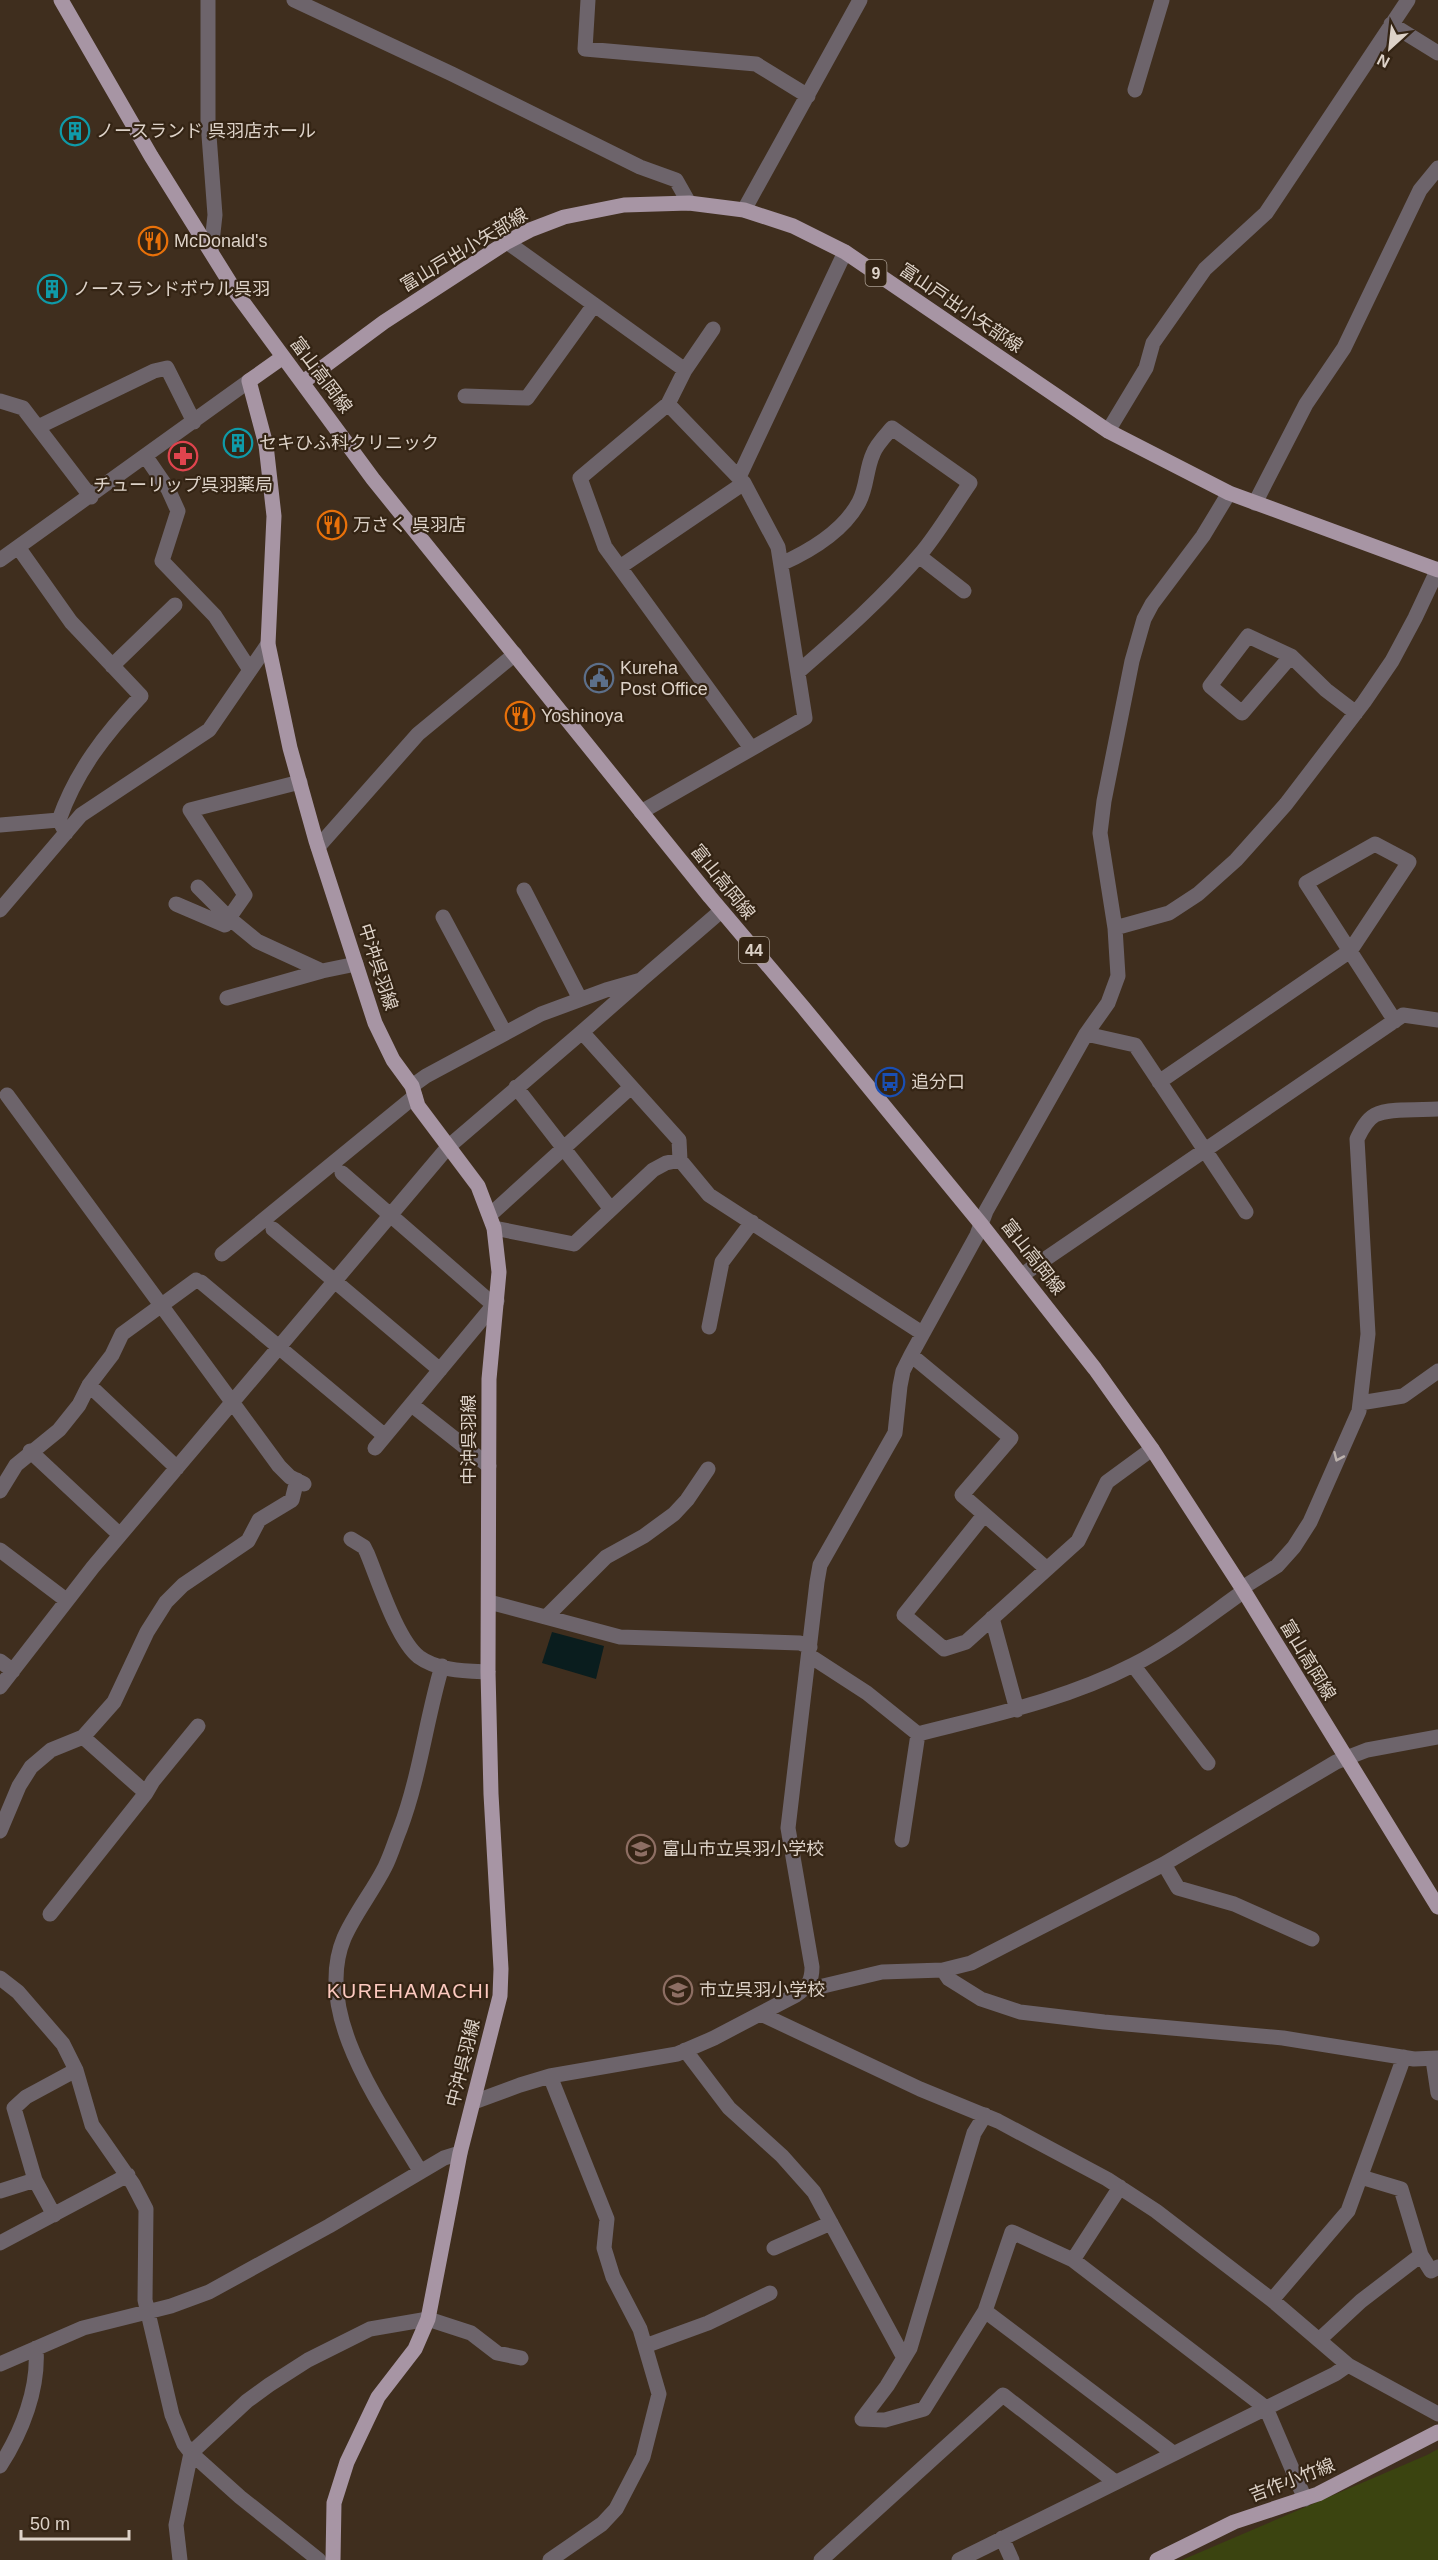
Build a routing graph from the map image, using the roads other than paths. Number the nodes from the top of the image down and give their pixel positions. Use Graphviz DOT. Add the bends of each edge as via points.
graph roads {
  1 [pos="61,0"];
  2 [pos="208,0"];
  3 [pos="294,0"];
  4 [pos="588,0"];
  5 [pos="860,0"];
  6 [pos="1162,0"];
  7 [pos="1408,0"];
  8 [pos="1391,24"];
  9 [pos="1438,53"];
  10 [pos="1135,90"];
  11 [pos="808,96"];
  12 [pos="1438,168"];
  13 [pos="689,203"];
  14 [pos="744,210"];
  15 [pos="507,242"];
  16 [pos="210,251"];
  17 [pos="845,252"];
  18 [pos="594,305"];
  19 [pos="713,329"];
  20 [pos="283,357"];
  21 [pos="685,370"];
  22 [pos="249,381"];
  23 [pos="303,382"];
  24 [pos="465,396"];
  25 [pos="0,401"];
  26 [pos="668,404"];
  27 [pos="194,422"];
  28 [pos="38,427"];
  29 [pos="1108,431"];
  30 [pos="146,457"];
  31 [pos="741,480"];
  32 [pos="1229,493"];
  33 [pos="91,497"];
  34 [pos="1255,503"];
  35 [pos="18,547"];
  36 [pos="919,556"];
  37 [pos="0,560"];
  38 [pos="781,564"];
  39 [pos="620,567"];
  40 [pos="1438,569"];
  41 [pos="964,591"];
  42 [pos="176,605"];
  43 [pos="268,644"];
  44 [pos="515,654"];
  45 [pos="1291,656"];
  46 [pos="112,666"];
  47 [pos="250,670"];
  48 [pos="798,672"];
  49 [pos="1356,713"];
  50 [pos="751,748"];
  51 [pos="300,782"];
  52 [pos="641,812"];
  53 [pos="0,825"];
  54 [pos="63,826"];
  55 [pos="318,847"];
  56 [pos="198,887"];
  57 [pos="524,890"];
  58 [pos="176,904"];
  59 [pos="0,910"];
  60 [pos="721,911"];
  61 [pos="443,917"];
  62 [pos="229,918"];
  63 [pos="1115,928"];
  64 [pos="1350,951"];
  65 [pos="356,964"];
  66 [pos="322,971"];
  67 [pos="641,980"];
  68 [pos="227,998"];
  69 [pos="580,999"];
  70 [pos="1438,1020"];
  71 [pos="1395,1021"];
  72 [pos="582,1032"];
  73 [pos="505,1033"];
  74 [pos="1086,1034"];
  75 [pos="1159,1082"];
  76 [pos="631,1086"];
  77 [pos="516,1087"];
  78 [pos="413,1091"];
  79 [pos="7,1095"];
  80 [pos="1438,1109"];
  81 [pos="448,1147"];
  82 [pos="563,1148"];
  83 [pos="1205,1149"];
  84 [pos="680,1160"];
  85 [pos="342,1173"];
  86 [pos="610,1208"];
  87 [pos="1246,1212"];
  88 [pos="391,1215"];
  89 [pos="492,1222"];
  90 [pos="752,1222"];
  91 [pos="981,1224"];
  92 [pos="273,1229"];
  93 [pos="222,1254"];
  94 [pos="1022,1275"];
  95 [pos="335,1282"];
  96 [pos="497,1301"];
  97 [pos="160,1306"];
  98 [pos="709,1327"];
  99 [pos="922,1333"];
  100 [pos="279,1348"];
  101 [pos="911,1355"];
  102 [pos="440,1370"];
  103 [pos="1438,1371"];
  104 [pos="89,1385"];
  105 [pos="1360,1403"];
  106 [pos="232,1404"];
  107 [pos="412,1405"];
  108 [pos="1152,1449"];
  109 [pos="30,1452"];
  110 [pos="489,1466"];
  111 [pos="177,1468"];
  112 [pos="708,1469"];
  113 [pos="0,1491"];
  114 [pos="984,1515"];
  115 [pos="120,1535"];
  116 [pos="351,1539"];
  117 [pos="0,1550"];
  118 [pos="1047,1569"];
  119 [pos="1243,1589"];
  120 [pos="66,1600"];
  121 [pos="489,1602"];
  122 [pos="547,1617"];
  123 [pos="992,1618"];
  124 [pos="810,1651"];
  125 [pos="1133,1665"];
  126 [pos="6,1666"];
  127 [pos="442,1666"];
  128 [pos="488,1672"];
  129 [pos="0,1687"];
  130 [pos="1017,1710"];
  131 [pos="198,1726"];
  132 [pos="918,1734"];
  133 [pos="83,1737"];
  134 [pos="1438,1737"];
  135 [pos="1347,1758"];
  136 [pos="1208,1763"];
  137 [pos="146,1793"];
  138 [pos="0,1831"];
  139 [pos="902,1840"];
  140 [pos="1164,1864"];
  141 [pos="1438,1907"];
  142 [pos="50,1914"];
  143 [pos="1312,1939"];
  144 [pos="942,1970"];
  145 [pos="0,1978"];
  146 [pos="807,1987"];
  147 [pos="761,2014"];
  148 [pos="685,2050"];
  149 [pos="1404,2057"];
  150 [pos="1435,2059"];
  151 [pos="76,2070"];
  152 [pos="550,2076"];
  153 [pos="1438,2093"];
  154 [pos="474,2102"];
  155 [pos="7,2108"];
  156 [pos="985,2115"];
  157 [pos="460,2153"];
  158 [pos="420,2171"];
  159 [pos="128,2175"];
  160 [pos="1361,2176"];
  161 [pos="35,2180"];
  162 [pos="1120,2187"];
  163 [pos="0,2191"];
  164 [pos="54,2215"];
  165 [pos="831,2223"];
  166 [pos="0,2242"];
  167 [pos="774,2248"];
  168 [pos="1421,2255"];
  169 [pos="1073,2260"];
  170 [pos="1438,2267"];
  171 [pos="770,2293"];
  172 [pos="1272,2300"];
  173 [pos="985,2310"];
  174 [pos="147,2312"];
  175 [pos="428,2319"];
  176 [pos="1320,2339"];
  177 [pos="645,2346"];
  178 [pos="36,2348"];
  179 [pos="521,2358"];
  180 [pos="904,2358"];
  181 [pos="0,2364"];
  182 [pos="1348,2365"];
  183 [pos="1266,2408"];
  184 [pos="1438,2414"];
  185 [pos="1438,2432"];
  186 [pos="191,2453"];
  187 [pos="1173,2453"];
  188 [pos="0,2466"];
  189 [pos="1115,2482"];
  190 [pos="1305,2499"];
  191 [pos="1002,2538"];
  192 [pos="180,2560"];
  193 [pos="319,2560"];
  194 [pos="333,2560"];
  195 [pos="550,2560"];
  196 [pos="821,2560"];
  197 [pos="959,2560"];
  198 [pos="1012,2560"];
  199 [pos="1157,2560"];
  1 -- 16 [label="main road, 富山高岡線 / 44"];
  2 -- 16 [label="street" via="208,122 215,215"];
  3 -- 13 [label="street" via="640,167 676,180"];
  4 -- 11 [label="street" via="585,49 756,64"];
  5 -- 11 [label="street"];
  6 -- 10 [label="street"];
  7 -- 8 [label="street"];
  8 -- 9 [label="street"];
  8 -- 29 [label="street" via="1266,213 1206,270 1153,343 1146,368"];
  11 -- 14 [label="street"];
  12 -- 34 [label="street" via="1420,190 1344,348 1306,404"];
  13 -- 14 [label="main road, 富山戸出小矢部線 / 9"];
  13 -- 15 [label="main road, 富山戸出小矢部線 / 9" via="624,205 564,217"];
  14 -- 17 [label="main road, 富山戸出小矢部線 / 9" via="793,226"];
  15 -- 18 [label="street"];
  15 -- 23 [label="main road, 富山戸出小矢部線 / 9" via="384,322"];
  16 -- 20 [label="main road, 富山高岡線 / 44"];
  17 -- 29 [label="main road, 富山戸出小矢部線 / 9"];
  17 -- 31 [label="street"];
  18 -- 21 [label="street"];
  18 -- 24 [label="street" via="527,398"];
  19 -- 21 [label="street"];
  20 -- 22 [label="main road"];
  20 -- 23 [label="main road, 富山高岡線 / 44"];
  21 -- 26 [label="street"];
  22 -- 27 [label="street"];
  22 -- 43 [label="main road, 中沖呉羽線" via="266,445 274,516"];
  23 -- 44 [label="main road, 富山高岡線 / 44" via="373,479"];
  25 -- 28 [label="street" via="23,408"];
  26 -- 31 [label="street"];
  26 -- 39 [label="street" via="580,478 605,547"];
  27 -- 28 [label="street" via="167,368"];
  27 -- 30 [label="street"];
  28 -- 33 [label="street"];
  29 -- 32 [label="main road, 富山戸出小矢部線 / 9"];
  30 -- 33 [label="street"];
  30 -- 47 [label="street" via="178,511 162,561 215,616"];
  31 -- 38 [label="street" via="778,547"];
  31 -- 39 [label="street"];
  32 -- 34 [label="main road, 富山戸出小矢部線 / 9"];
  32 -- 63 [label="street" via="1203,536 1152,604 1132,661 1100,833"];
  33 -- 35 [label="street"];
  34 -- 40 [label="main road, 富山戸出小矢部線 / 9"];
  35 -- 37 [label="street"];
  35 -- 46 [label="street" via="71,622"];
  36 -- 38 [label="street" via="969,483 892,428 873,453 859,503 839,528 809,551"];
  36 -- 41 [label="street"];
  36 -- 48 [label="street" via="852,626"];
  38 -- 48 [label="street"];
  39 -- 50 [label="street"];
  40 -- 49 [label="street" via="1392,661"];
  42 -- 46 [label="street"];
  43 -- 47 [label="street"];
  43 -- 51 [label="main road, 中沖呉羽線"];
  44 -- 52 [label="main road, 富山高岡線 / 44"];
  44 -- 55 [label="street" via="418,734"];
  45 -- 45 [label="street" via="1248,636 1210,686 1242,713"];
  45 -- 49 [label="street"];
  46 -- 54 [label="street" via="141,696 114,724 82,768 68,794"];
  47 -- 54 [label="street" via="209,730"];
  48 -- 50 [label="street" via="805,718"];
  49 -- 63 [label="street" via="1286,804 1198,894 1169,913"];
  50 -- 52 [label="street"];
  51 -- 55 [label="main road, 中沖呉羽線"];
  51 -- 62 [label="street" via="190,810 245,895"];
  52 -- 60 [label="main road, 富山高岡線 / 44"];
  53 -- 54 [label="street"];
  54 -- 59 [label="street"];
  55 -- 65 [label="main road, 中沖呉羽線"];
  56 -- 62 [label="street"];
  57 -- 69 [label="street"];
  58 -- 62 [label="street" via="225,925"];
  60 -- 67 [label="street"];
  60 -- 91 [label="main road, 富山高岡線 / 44"];
  61 -- 73 [label="street"];
  62 -- 66 [label="street" via="257,941"];
  63 -- 74 [label="street" via="1118,976 1108,1003"];
  64 -- 64 [label="street" via="1306,883 1375,844 1409,862"];
  64 -- 71 [label="street"];
  64 -- 75 [label="street"];
  65 -- 66 [label="street"];
  65 -- 78 [label="main road, 中沖呉羽線" via="375,1023"];
  66 -- 68 [label="street"];
  67 -- 69 [label="street"];
  67 -- 72 [label="street"];
  69 -- 73 [label="street"];
  70 -- 71 [label="street" via="1403,1015"];
  71 -- 83 [label="street"];
  72 -- 76 [label="street"];
  72 -- 77 [label="street"];
  73 -- 78 [label="street" via="426,1076"];
  74 -- 75 [label="street" via="1135,1045"];
  74 -- 91 [label="street"];
  75 -- 83 [label="street"];
  76 -- 82 [label="street"];
  76 -- 84 [label="street" via="679,1140"];
  77 -- 81 [label="street"];
  77 -- 82 [label="street"];
  78 -- 81 [label="main road, 中沖呉羽線" via="418,1106"];
  78 -- 93 [label="street"];
  79 -- 97 [label="street"];
  80 -- 105 [label="street" via="1374,1115 1357,1139 1368,1334"];
  81 -- 88 [label="street"];
  81 -- 89 [label="main road, 中沖呉羽線" via="478,1186"];
  82 -- 86 [label="street"];
  82 -- 89 [label="street"];
  83 -- 87 [label="street"];
  83 -- 94 [label="street"];
  84 -- 86 [label="street" via="653,1170"];
  84 -- 90 [label="street" via="709,1195"];
  85 -- 88 [label="street"];
  86 -- 89 [label="street" via="574,1244"];
  88 -- 95 [label="street"];
  88 -- 96 [label="street" via="488,1299"];
  89 -- 96 [label="main road, 中沖呉羽線" via="499,1272"];
  90 -- 98 [label="street" via="722,1262"];
  90 -- 99 [label="street"];
  91 -- 94 [label="main road, 富山高岡線 / 44"];
  91 -- 99 [label="street"];
  92 -- 95 [label="street"];
  94 -- 108 [label="main road, 富山高岡線 / 44"];
  95 -- 100 [label="street"];
  95 -- 102 [label="street"];
  96 -- 102 [label="street"];
  96 -- 110 [label="main road, 中沖呉羽線" via="489,1379"];
  97 -- 100 [label="street" via="199,1281"];
  97 -- 104 [label="street" via="122,1334 112,1355"];
  97 -- 106 [label="street"];
  99 -- 101 [label="street"];
  100 -- 106 [label="street"];
  100 -- 107 [label="street" via="380,1442"];
  101 -- 114 [label="street" via="1011,1438 963,1495"];
  101 -- 124 [label="street" via="903,1371 895,1433 820,1565"];
  102 -- 107 [label="street"];
  103 -- 105 [label="street" via="1403,1396"];
  104 -- 109 [label="street" via="59,1430"];
  104 -- 111 [label="street"];
  105 -- 119 [label="street, one-way" via="1310,1522 1277,1566"];
  106 -- 111 [label="street"];
  106 -- 133 [label="street" via="279,1466 300,1482 292,1500 259,1520 248,1541 183,1585 166,1602 147,1632 117,1697"];
  107 -- 110 [label="street"];
  108 -- 118 [label="street" via="1107,1482 1078,1541"];
  108 -- 119 [label="main road, 富山高岡線 / 44"];
  109 -- 113 [label="street" via="16,1465"];
  109 -- 115 [label="street"];
  110 -- 121 [label="main road, 中沖呉羽線"];
  111 -- 115 [label="street"];
  112 -- 122 [label="street" via="674,1514 606,1557"];
  114 -- 118 [label="street"];
  114 -- 123 [label="street" via="904,1616 944,1649 966,1641"];
  115 -- 120 [label="street"];
  116 -- 127 [label="street" via="367,1552 410,1647 419,1657"];
  117 -- 120 [label="street"];
  118 -- 123 [label="street"];
  119 -- 125 [label="street" via="1177,1640"];
  119 -- 135 [label="main road, 富山高岡線 / 44"];
  120 -- 126 [label="street"];
  121 -- 122 [label="street"];
  121 -- 128 [label="main road, 中沖呉羽線"];
  122 -- 124 [label="street" via="621,1637 800,1643"];
  123 -- 130 [label="street"];
  124 -- 132 [label="street"];
  124 -- 146 [label="street" via="788,1828 812,1967"];
  125 -- 130 [label="street" via="1085,1688"];
  125 -- 136 [label="street"];
  126 -- 129 [label="street"];
  127 -- 128 [label="street"];
  127 -- 158 [label="street" via="401,1826 385,1867 344,1939 336,1970 337,2001 346,2033 366,2078"];
  128 -- 154 [label="main road, 中沖呉羽線" via="501,1970 500,1996"];
  130 -- 132 [label="street"];
  131 -- 137 [label="street"];
  132 -- 139 [label="street"];
  133 -- 137 [label="street"];
  133 -- 138 [label="street" via="51,1750 31,1767 18,1786"];
  134 -- 135 [label="street" via="1367,1750"];
  135 -- 140 [label="street"];
  135 -- 141 [label="main road, 富山高岡線 / 44"];
  137 -- 142 [label="street"];
  140 -- 143 [label="street" via="1178,1888 1234,1904"];
  140 -- 144 [label="street" via="971,1963"];
  144 -- 146 [label="street" via="882,1972"];
  144 -- 149 [label="street" via="949,1979 981,1999 1020,2012 1283,2038"];
  145 -- 151 [label="street" via="18,1992 63,2044"];
  146 -- 147 [label="street"];
  147 -- 148 [label="street"];
  147 -- 156 [label="street" via="920,2089"];
  148 -- 152 [label="street"];
  148 -- 165 [label="street" via="729,2108 801,2175"];
  149 -- 150 [label="street"];
  149 -- 160 [label="street"];
  150 -- 153 [label="street"];
  151 -- 155 [label="street"];
  151 -- 159 [label="street" via="92,2125"];
  152 -- 154 [label="street"];
  152 -- 177 [label="street" via="607,2219 604,2248 613,2277 635,2316"];
  154 -- 157 [label="main road, 中沖呉羽線"];
  155 -- 161 [label="street"];
  156 -- 162 [label="street"];
  156 -- 180 [label="street" via="974,2133 920,2319"];
  157 -- 158 [label="street"];
  157 -- 175 [label="main road, 中沖呉羽線"];
  158 -- 174 [label="street" via="209,2292"];
  159 -- 164 [label="street"];
  159 -- 174 [label="street" via="146,2209"];
  160 -- 168 [label="street" via="1401,2189"];
  160 -- 172 [label="street" via="1348,2211"];
  161 -- 163 [label="street"];
  161 -- 164 [label="street"];
  162 -- 169 [label="street"];
  162 -- 172 [label="street"];
  164 -- 166 [label="street"];
  165 -- 167 [label="street"];
  165 -- 180 [label="street"];
  168 -- 170 [label="street" via="1431,2271"];
  168 -- 176 [label="street"];
  169 -- 173 [label="street" via="1012,2232"];
  169 -- 183 [label="street"];
  171 -- 177 [label="street" via="708,2323"];
  172 -- 176 [label="street"];
  173 -- 180 [label="street" via="924,2409 885,2420 862,2419"];
  173 -- 187 [label="street"];
  174 -- 178 [label="street" via="84,2328"];
  174 -- 186 [label="street" via="172,2415"];
  175 -- 179 [label="street" via="471,2333 496,2353"];
  175 -- 186 [label="street" via="370,2329 308,2360 247,2401"];
  175 -- 194 [label="main road, 中沖呉羽線" via="415,2349 378,2397 347,2462 334,2503"];
  176 -- 182 [label="street"];
  177 -- 195 [label="street" via="659,2394 639,2466 610,2516"];
  178 -- 181 [label="street"];
  178 -- 188 [label="street" via="38,2367 30,2402"];
  182 -- 183 [label="street"];
  182 -- 184 [label="street"];
  183 -- 187 [label="street"];
  183 -- 190 [label="street"];
  185 -- 190 [label="main road, 吉作小竹線"];
  186 -- 192 [label="street" via="176,2525"];
  186 -- 193 [label="street"];
  187 -- 189 [label="street"];
  189 -- 191 [label="street"];
  189 -- 196 [label="street" via="1003,2395"];
  190 -- 199 [label="main road, 吉作小竹線" via="1234,2522"];
  191 -- 197 [label="street"];
  191 -- 198 [label="street"];
}
